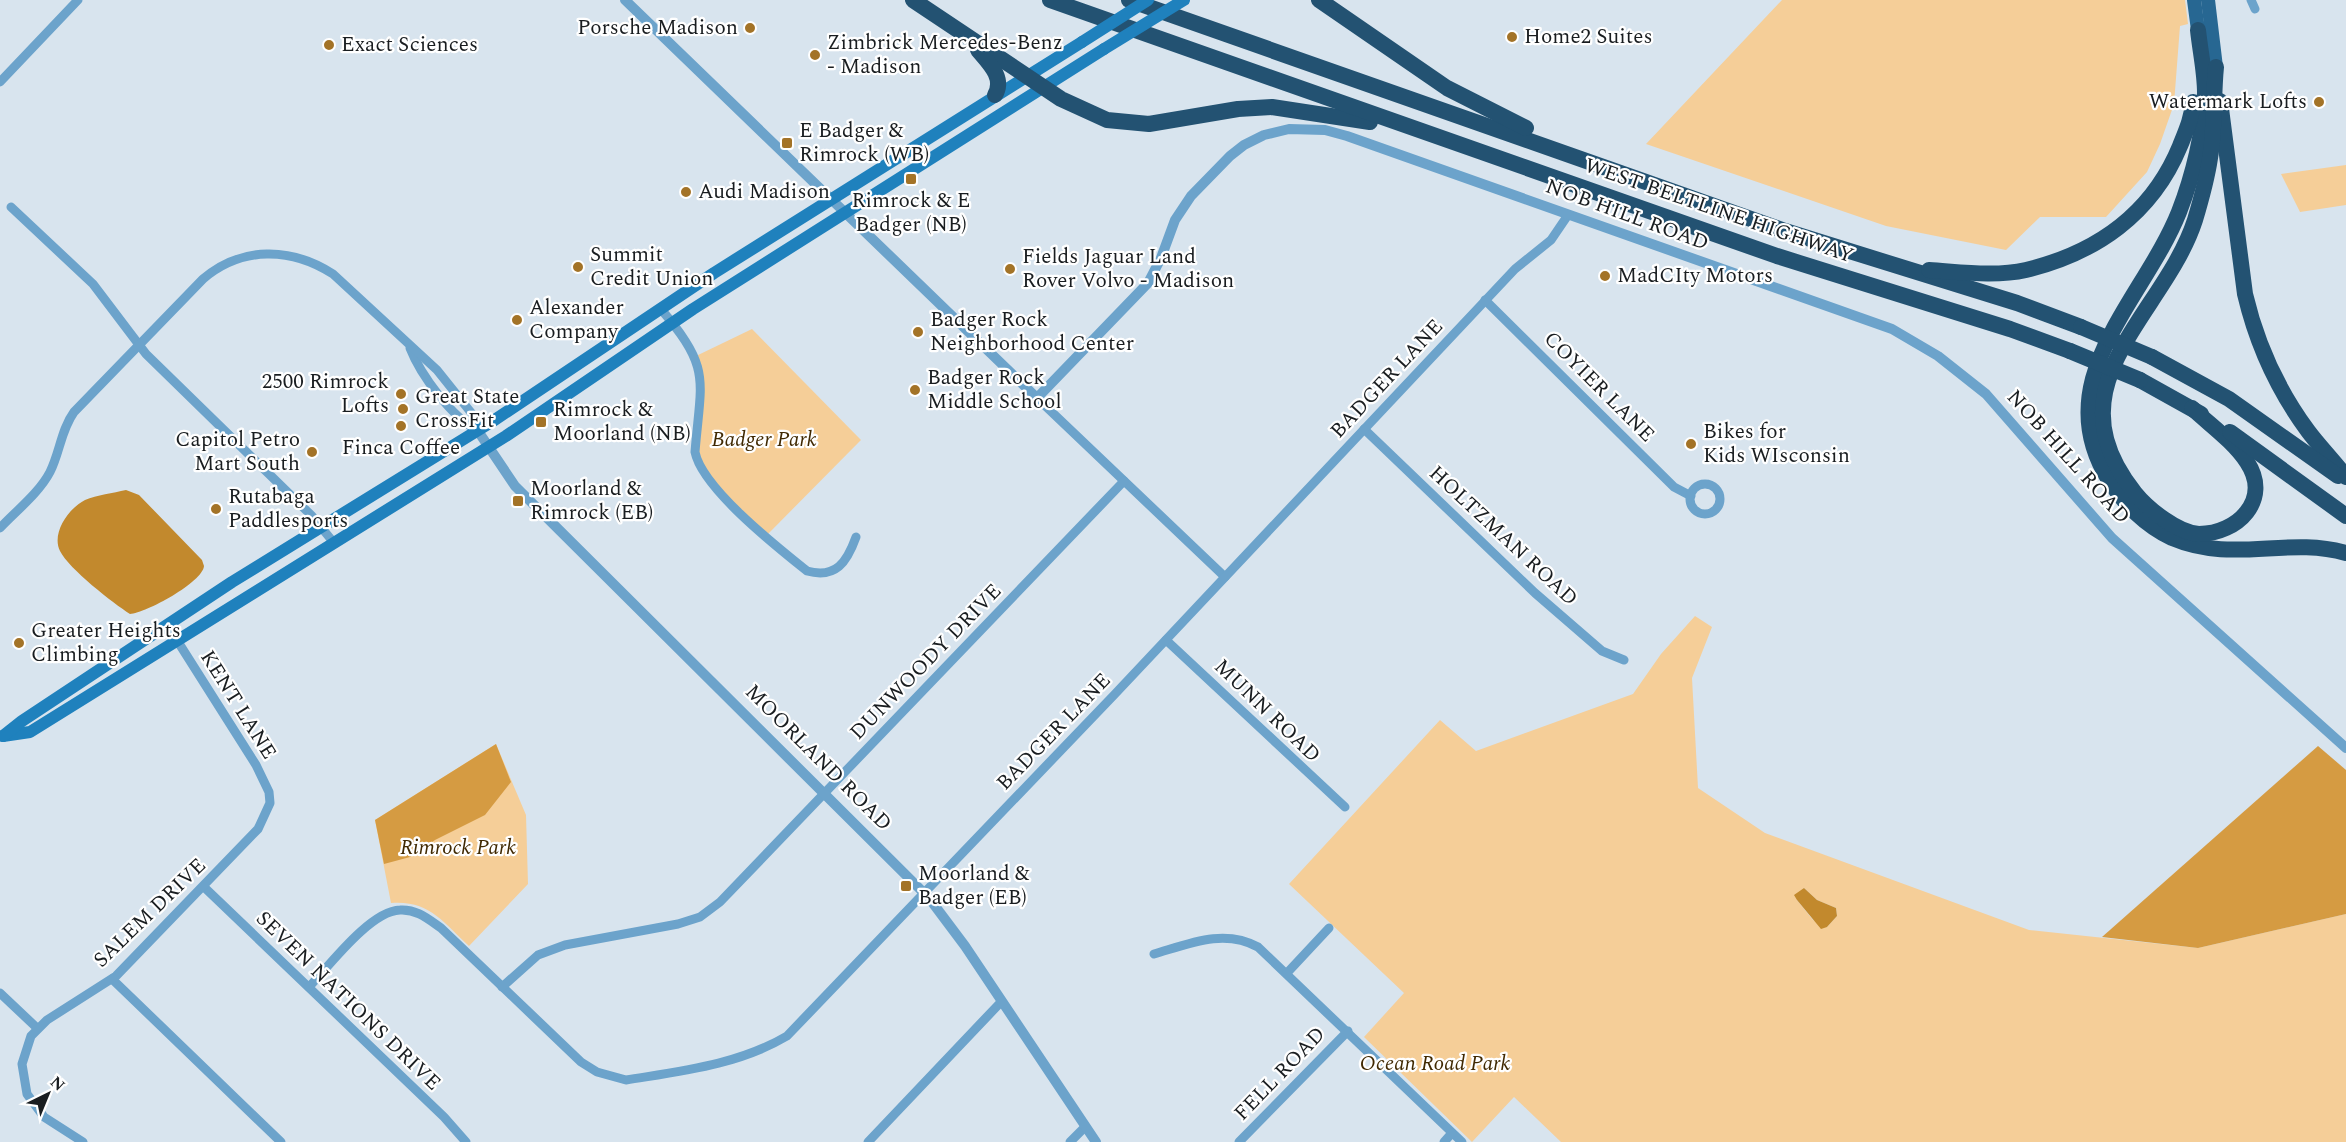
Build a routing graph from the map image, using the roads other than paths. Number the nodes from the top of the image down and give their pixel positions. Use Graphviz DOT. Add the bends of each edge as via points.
graph roads {
  1 [pos="78,0"];
  2 [pos="625,0"];
  3 [pos="913,0"];
  4 [pos="1050,0"];
  5 [pos="1129,0"];
  6 [pos="1148,0"];
  7 [pos="1184,0"];
  8 [pos="2194,0"];
  9 [pos="2208,0"];
  10 [pos="1325,3"];
  11 [pos="2198,30"];
  12 [pos="969,37"];
  13 [pos="2216,67"];
  14 [pos="1027,76"];
  15 [pos="0,82"];
  16 [pos="1045,88"];
  17 [pos="995,95"];
  18 [pos="1421,131"];
  19 [pos="1651,182"];
  20 [pos="832,199"];
  21 [pos="11,207"];
  22 [pos="846,212"];
  23 [pos="1568,215"];
  24 [pos="1902,269"];
  25 [pos="1485,300"];
  26 [pos="660,308"];
  27 [pos="673,323"];
  28 [pos="138,346"];
  29 [pos="1037,398"];
  30 [pos="2192,408"];
  31 [pos="1364,429"];
  32 [pos="478,431"];
  33 [pos="488,447"];
  34 [pos="2346,479"];
  35 [pos="1124,481"];
  36 [pos="1690,496"];
  37 [pos="2346,516"];
  38 [pos="0,528"];
  39 [pos="323,528"];
  40 [pos="856,537"];
  41 [pos="334,543"];
  42 [pos="2346,553"];
  43 [pos="1225,578"];
  44 [pos="168,626"];
  45 [pos="1166,640"];
  46 [pos="177,642"];
  47 [pos="1624,660"];
  48 [pos="1,735"];
  49 [pos="2346,748"];
  50 [pos="825,794"];
  51 [pos="269,805"];
  52 [pos="1345,807"];
  53 [pos="204,887"];
  54 [pos="925,894"];
  55 [pos="1329,928"];
  56 [pos="1154,954"];
  57 [pos="1287,973"];
  58 [pos="112,979"];
  59 [pos="309,987"];
  60 [pos="502,987"];
  61 [pos="0,993"];
  62 [pos="1001,1002"];
  63 [pos="37,1028"];
  64 [pos="1348,1031"];
  65 [pos="1085,1127"];
  66 [pos="1452,1133"];
  67 [pos="83,1142"];
  68 [pos="281,1142"];
  69 [pos="466,1142"];
  70 [pos="868,1142"];
  71 [pos="1070,1142"];
  72 [pos="1096,1142"];
  73 [pos="1239,1142"];
  74 [pos="1444,1142"];
  75 [pos="1462,1142"];
  1 -- 15 [label="street"];
  2 -- 20 [label="street"];
  3 -- 12 [label="highway"];
  4 -- 18 [label="highway, WEST BELTLINE HIGHWAY"];
  5 -- 19 [label="highway, WEST BELTLINE HIGHWAY"];
  6 -- 14 [label="main road, bridge"];
  7 -- 16 [label="main road, bridge"];
  8 -- 11 [label="main road"];
  9 -- 13 [label="main road"];
  10 -- 19 [label="highway" via="1447,88 1501,117"];
  11 -- 24 [label="highway" via="2193,114 2169,174 2116,230 2091,246 2024,270 1986,273"];
  11 -- 42 [label="highway" via="2205,93 2192,174 2166,240 2098,360 2089,408 2092,440 2102,468 2120,497 2143,520 2170,537 2200,548 2231,552 2302,548"];
  12 -- 14 [label="highway"];
  12 -- 17 [label="highway" via="993,68 999,82"];
  13 -- 30 [label="highway" via="2210,158 2195,220 2180,253 2115,359 2105,386 2104,423 2109,450 2144,504 2194,534 2216,534 2236,525 2247,513 2254,482 2237,449"];
  13 -- 34 [label="highway" via="2252,324 2287,400"];
  14 -- 16 [label="highway"];
  14 -- 17 [label="main road"];
  16 -- 18 [label="highway" via="1093,114 1129,123 1149,124 1272,107"];
  16 -- 22 [label="main road"];
  17 -- 20 [label="main road"];
  18 -- 30 [label="highway, WEST BELTLINE HIGHWAY, bridge" via="1777,256 2010,329 2140,380"];
  19 -- 24 [label="highway, WEST BELTLINE HIGHWAY"];
  20 -- 22 [label="street"];
  20 -- 26 [label="main road"];
  21 -- 28 [label="street" via="93,284"];
  22 -- 27 [label="main road"];
  22 -- 29 [label="street"];
  23 -- 25 [label="street, BADGER LANE" via="1551,240 1515,268"];
  23 -- 29 [label="street, NOB HILL ROAD" via="1347,136 1305,128 1264,135 1244,144 1191,196 1175,220 1148,283"];
  23 -- 49 [label="street, NOB HILL ROAD" via="1878,324 1938,356 1986,394 2112,538"];
  24 -- 34 [label="highway, WEST BELTLINE HIGHWAY, bridge" via="2017,303 2152,357 2229,399"];
  25 -- 31 [label="street, BADGER LANE"];
  25 -- 36 [label="street, COYIER LANE" via="1674,487"];
  26 -- 27 [label="street"];
  26 -- 32 [label="main road"];
  27 -- 33 [label="main road"];
  27 -- 40 [label="street" via="696,356 700,372 695,452 711,483 807,571 824,574 839,569"];
  28 -- 32 [label="street" via="208,274 235,259 271,253 300,257 333,274 437,370 473,415"];
  28 -- 38 [label="street" via="68,420 43,483"];
  28 -- 39 [label="street"];
  29 -- 35 [label="street"];
  30 -- 37 [label="highway, WEST BELTLINE HIGHWAY"];
  31 -- 43 [label="street, BADGER LANE"];
  31 -- 47 [label="street, HOLTZMAN ROAD" via="1576,630 1602,651"];
  32 -- 33 [label="street, MOORLAND ROAD"];
  32 -- 39 [label="main road"];
  33 -- 41 [label="main road"];
  33 -- 50 [label="street, MOORLAND ROAD" via="515,486"];
  35 -- 43 [label="street"];
  35 -- 50 [label="street, DUNWOODY DRIVE"];
  39 -- 41 [label="street"];
  39 -- 44 [label="main road"];
  41 -- 46 [label="main road"];
  43 -- 45 [label="street, BADGER LANE"];
  44 -- 46 [label="street, KENT LANE"];
  44 -- 48 [label="main road"];
  45 -- 52 [label="street, MUNN ROAD"];
  45 -- 54 [label="street, BADGER LANE"];
  46 -- 48 [label="main road" via="30,732"];
  46 -- 51 [label="street, KENT LANE" via="256,765 269,792"];
  50 -- 54 [label="street, MOORLAND ROAD"];
  50 -- 60 [label="street, DUNWOODY DRIVE" via="720,902 700,917 565,945 538,955"];
  51 -- 53 [label="street, SALEM DRIVE" via="258,829"];
  53 -- 58 [label="street, SALEM DRIVE"];
  53 -- 59 [label="street, SEVEN NATIONS DRIVE"];
  54 -- 60 [label="street, BADGER LANE" via="798,1027 770,1046 731,1060 626,1080 610,1076 581,1062"];
  54 -- 62 [label="street, MOORLAND ROAD"];
  55 -- 57 [label="street"];
  56 -- 57 [label="street" via="1196,941 1237,939 1258,947"];
  57 -- 64 [label="street"];
  58 -- 63 [label="street, SALEM DRIVE"];
  58 -- 68 [label="street"];
  59 -- 60 [label="street, BADGER LANE" via="370,923 400,910 419,913 441,928"];
  59 -- 69 [label="street, SEVEN NATIONS DRIVE"];
  61 -- 63 [label="street"];
  62 -- 65 [label="street, MOORLAND ROAD"];
  62 -- 70 [label="street"];
  63 -- 67 [label="street" via="22,1064 27,1094 44,1118"];
  64 -- 66 [label="street"];
  64 -- 73 [label="street, FELL ROAD"];
  65 -- 71 [label="street"];
  65 -- 72 [label="street, MOORLAND ROAD"];
  66 -- 74 [label="street"];
  66 -- 75 [label="street"];
}
